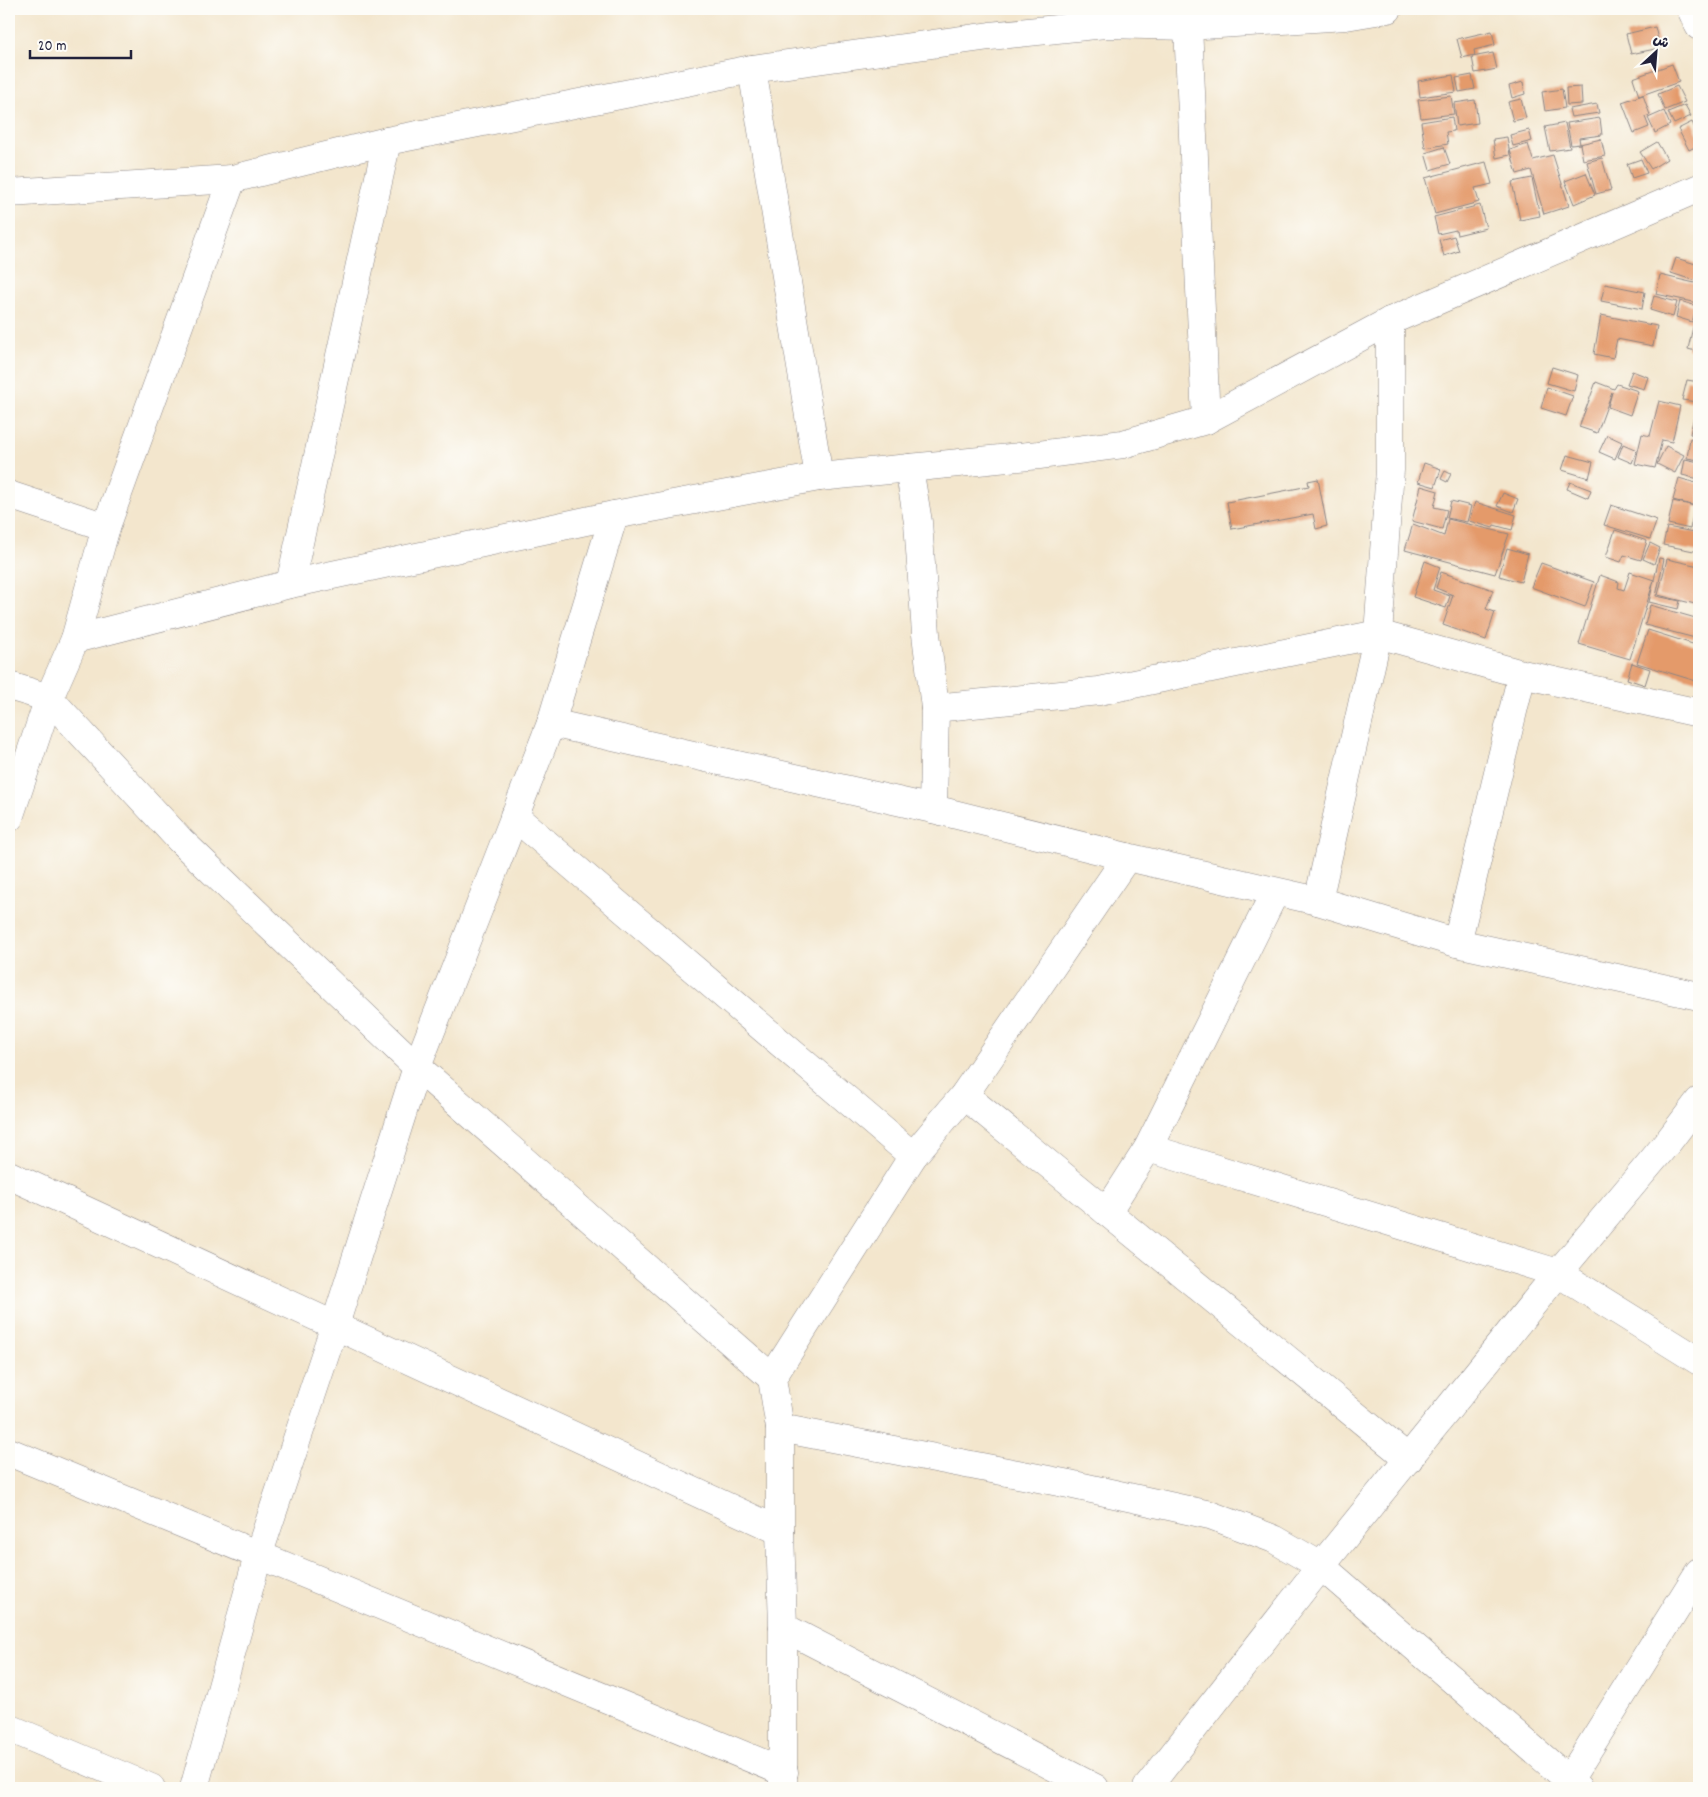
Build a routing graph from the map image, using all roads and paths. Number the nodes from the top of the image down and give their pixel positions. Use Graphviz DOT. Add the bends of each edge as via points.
graph roads {
  1 [pos="1388,9"];
  2 [pos="1691,9"];
  3 [pos="1188,26"];
  4 [pos="1699,26"];
  5 [pos="752,70"];
  6 [pos="387,141"];
  7 [pos="232,179"];
  8 [pos="1699,188"];
  9 [pos="9,193"];
  10 [pos="1390,321"];
  11 [pos="1206,420"];
  12 [pos="909,468"];
  13 [pos="819,477"];
  14 [pos="9,495"];
  15 [pos="614,515"];
  16 [pos="106,527"];
  17 [pos="290,584"];
  18 [pos="1378,634"];
  19 [pos="75,639"];
  20 [pos="1522,674"];
  21 [pos="9,686"];
  22 [pos="49,698"];
  23 [pos="935,708"];
  24 [pos="1699,713"];
  25 [pos="551,723"];
  26 [pos="933,809"];
  27 [pos="514,816"];
  28 [pos="9,818"];
  29 [pos="1127,857"];
  30 [pos="1274,892"];
  31 [pos="1318,900"];
  32 [pos="1457,943"];
  33 [pos="1698,992"];
  34 [pos="417,1067"];
  35 [pos="964,1095"];
  36 [pos="1699,1101"];
  37 [pos="1148,1148"];
  38 [pos="912,1156"];
  39 [pos="9,1175"];
  40 [pos="1107,1212"];
  41 [pos="1558,1273"];
  42 [pos="335,1325"];
  43 [pos="1699,1361"];
  44 [pos="772,1378"];
  45 [pos="780,1428"];
  46 [pos="9,1452"];
  47 [pos="1409,1459"];
  48 [pos="780,1531"];
  49 [pos="258,1556"];
  50 [pos="1321,1566"];
  51 [pos="1699,1572"];
  52 [pos="783,1628"];
  53 [pos="9,1728"];
  54 [pos="783,1780"];
  55 [pos="1573,1784"];
  56 [pos="151,1788"];
  57 [pos="194,1788"];
  58 [pos="1096,1788"];
  59 [pos="1147,1788"];
  1 -- 3 [label="street" via="1346,16"];
  2 -- 4 [label="street"];
  3 -- 5 [label="street" via="1105,24 990,36"];
  3 -- 11 [label="street"];
  5 -- 6 [label="street"];
  5 -- 13 [label="street"];
  6 -- 7 [label="street"];
  6 -- 17 [label="street"];
  7 -- 9 [label="street"];
  7 -- 16 [label="street"];
  8 -- 10 [label="street"];
  10 -- 11 [label="street"];
  10 -- 18 [label="street" via="1390,470"];
  11 -- 12 [label="street" via="1122,444"];
  12 -- 13 [label="street"];
  12 -- 23 [label="street" via="918,522"];
  13 -- 15 [label="street"];
  14 -- 16 [label="street"];
  15 -- 17 [label="street"];
  15 -- 25 [label="street"];
  16 -- 19 [label="street"];
  17 -- 19 [label="street"];
  18 -- 20 [label="street"];
  18 -- 23 [label="street" via="1099,690"];
  18 -- 31 [label="street"];
  19 -- 22 [label="street"];
  20 -- 24 [label="street"];
  20 -- 32 [label="street"];
  21 -- 22 [label="street"];
  22 -- 28 [label="street"];
  22 -- 34 [label="street" via="180,840"];
  23 -- 26 [label="street"];
  25 -- 26 [label="street"];
  25 -- 27 [label="street"];
  26 -- 29 [label="street"];
  27 -- 34 [label="street"];
  27 -- 38 [label="street"];
  29 -- 30 [label="street"];
  29 -- 35 [label="street"];
  30 -- 31 [label="street"];
  30 -- 37 [label="street"];
  31 -- 32 [label="street"];
  32 -- 33 [label="street"];
  34 -- 42 [label="street"];
  34 -- 44 [label="street"];
  35 -- 38 [label="street"];
  35 -- 40 [label="street"];
  36 -- 41 [label="street"];
  37 -- 40 [label="street"];
  37 -- 41 [label="street"];
  38 -- 44 [label="street"];
  39 -- 42 [label="street"];
  40 -- 47 [label="street"];
  41 -- 43 [label="street"];
  41 -- 47 [label="street"];
  42 -- 48 [label="street"];
  42 -- 49 [label="street"];
  44 -- 45 [label="street"];
  45 -- 48 [label="street"];
  45 -- 50 [label="street" via="1210,1515 1274,1539"];
  46 -- 49 [label="street"];
  47 -- 50 [label="street"];
  48 -- 52 [label="street"];
  49 -- 54 [label="street"];
  49 -- 57 [label="street"];
  50 -- 55 [label="street"];
  50 -- 59 [label="street"];
  51 -- 55 [label="street"];
  52 -- 54 [label="street"];
  52 -- 58 [label="street"];
  53 -- 56 [label="street"];
}
